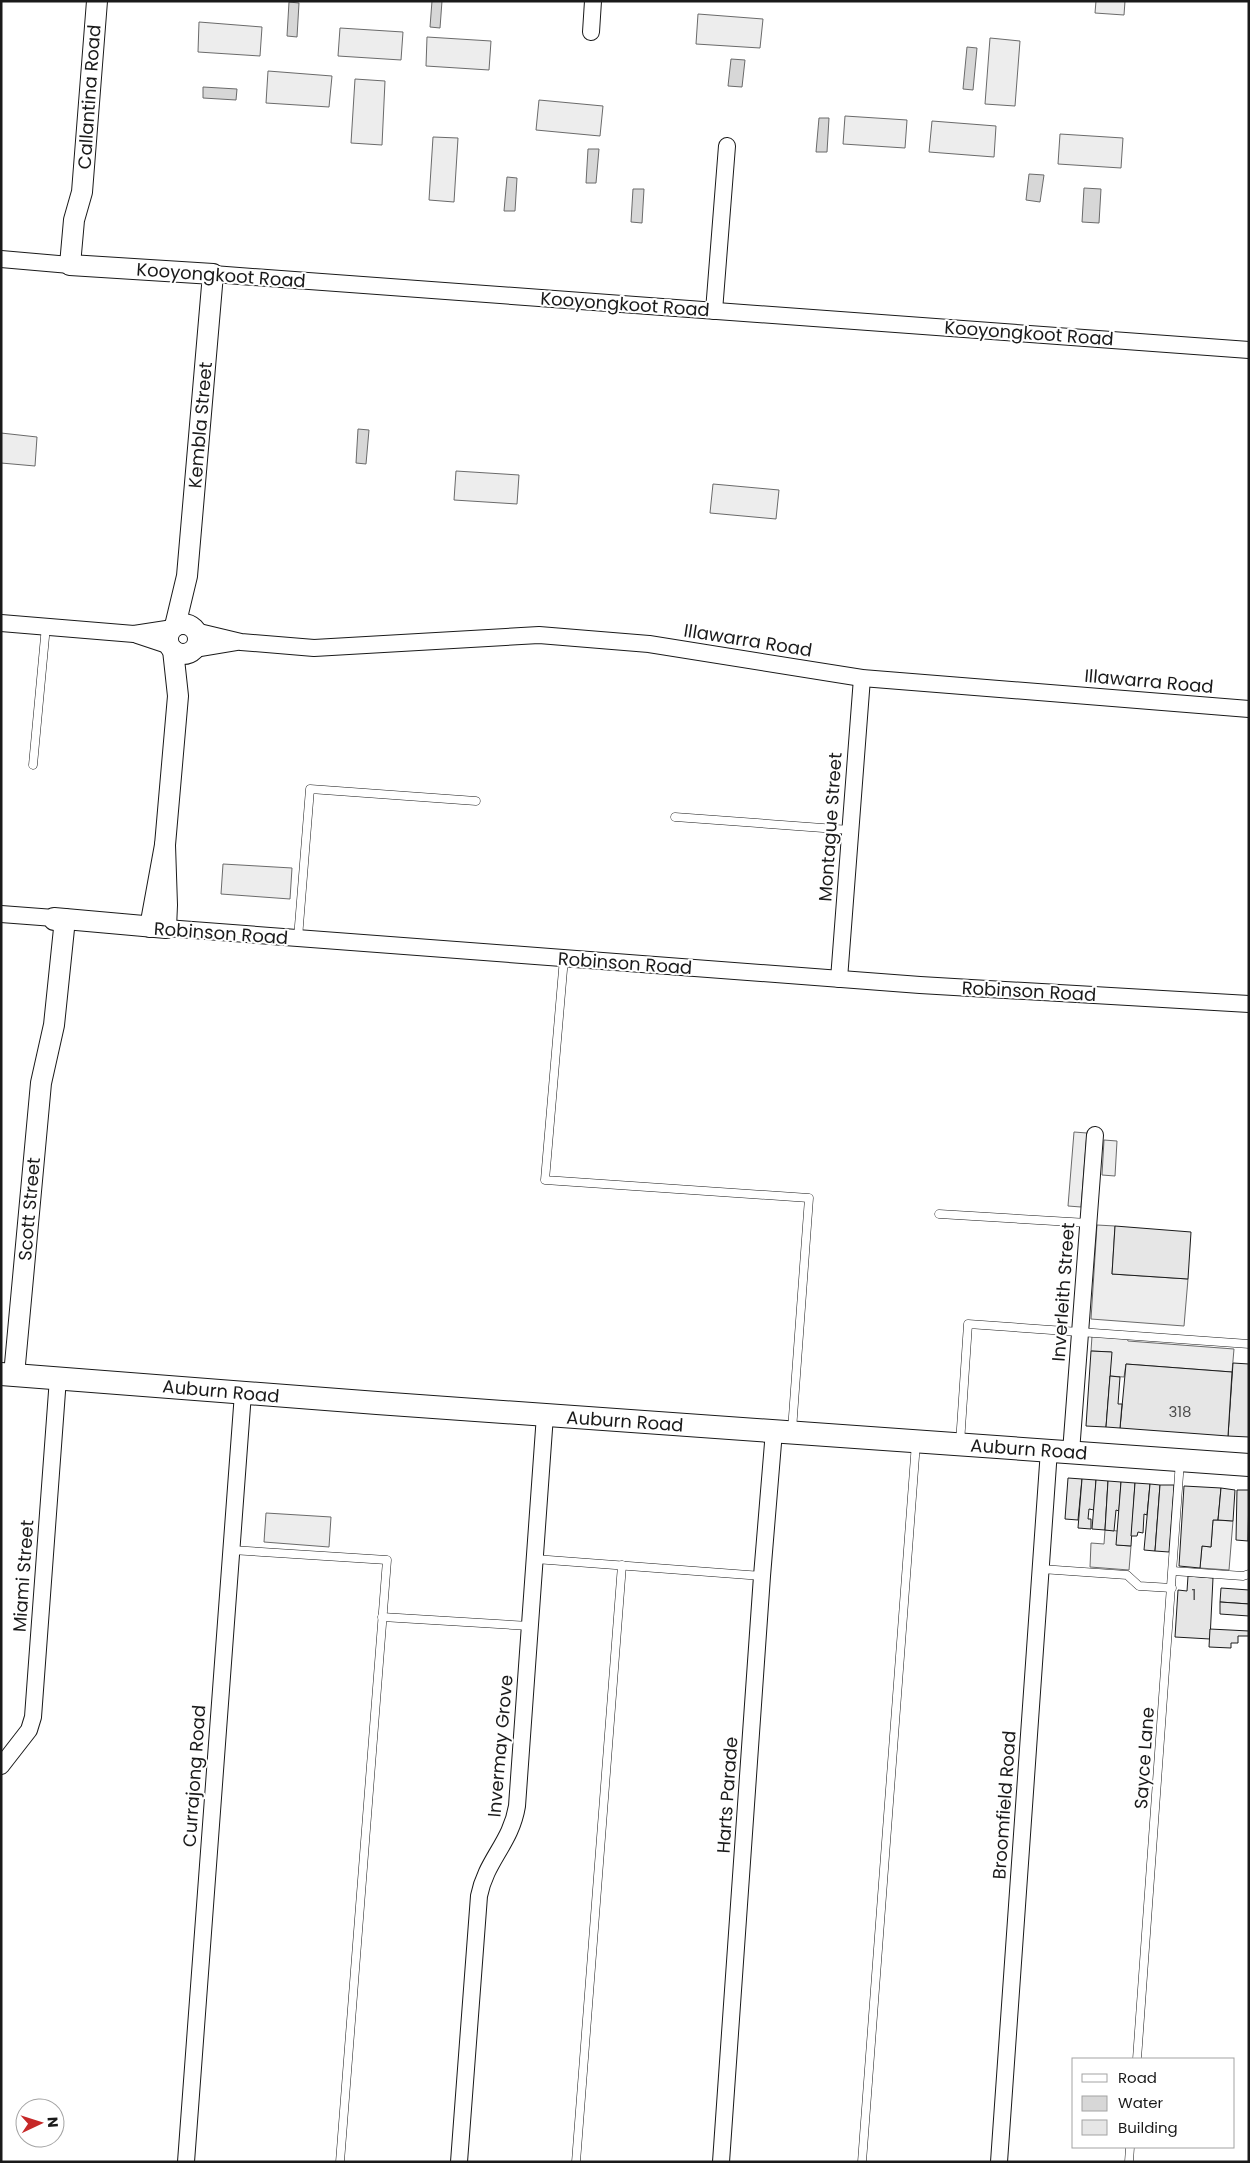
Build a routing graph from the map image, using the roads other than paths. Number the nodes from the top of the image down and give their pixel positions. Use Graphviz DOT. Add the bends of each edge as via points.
graph roads {
  1 [pos="96,1"];
  2 [pos="594,1"];
  3 [pos="592,32"];
  4 [pos="727,146"];
  5 [pos="1,260"];
  6 [pos="77,265"];
  7 [pos="213,274"];
  8 [pos="714,311"];
  9 [pos="1249,350"];
  10 [pos="1,623"];
  11 [pos="46,626"];
  12 [pos="183,639"];
  13 [pos="862,678"];
  14 [pos="1249,709"];
  15 [pos="33,765"];
  16 [pos="476,801"];
  17 [pos="674,817"];
  18 [pos="850,830"];
  19 [pos="1,914"];
  20 [pos="60,918"];
  21 [pos="158,928"];
  22 [pos="298,938"];
  23 [pos="564,958"];
  24 [pos="839,979"];
  25 [pos="1249,1004"];
  26 [pos="1095,1135"];
  27 [pos="938,1214"];
  28 [pos="1088,1223"];
  29 [pos="1080,1333"];
  30 [pos="1249,1344"];
  31 [pos="8,1375"];
  32 [pos="58,1378"];
  33 [pos="243,1393"];
  34 [pos="545,1415"];
  35 [pos="783,1432"];
  36 [pos="917,1441"];
  37 [pos="960,1444"];
  38 [pos="1060,1451"];
  39 [pos="1180,1459"];
  40 [pos="1249,1464"];
  41 [pos="231,1550"];
  42 [pos="535,1559"];
  43 [pos="622,1566"];
  44 [pos="1041,1569"];
  45 [pos="1173,1571"];
  46 [pos="1249,1574"];
  47 [pos="762,1576"];
  48 [pos="1172,1588"];
  49 [pos="382,1617"];
  50 [pos="530,1626"];
  51 [pos="1,1766"];
  52 [pos="1137,2058"];
  53 [pos="1130,2148"];
  54 [pos="186,2162"];
  55 [pos="340,2162"];
  56 [pos="459,2162"];
  57 [pos="576,2162"];
  58 [pos="721,2162"];
  59 [pos="862,2162"];
  60 [pos="999,2162"];
  61 [pos="1129,2162"];
  1 -- 6 [label="street, Callantina Road" via="82,192 74,220"];
  2 -- 3 [label="street"];
  4 -- 8 [label="street"];
  5 -- 6 [label="street, Kooyongkoot Road"];
  6 -- 7 [label="street, Kooyongkoot Road"];
  7 -- 8 [label="street, Kooyongkoot Road"];
  7 -- 12 [label="street, Kembla Street"];
  8 -- 9 [label="street, Kooyongkoot Road"];
  10 -- 11 [label="street, Illawarra Road"];
  11 -- 12 [label="street, Illawarra Road"];
  11 -- 15 [label="lane"];
  12 -- 13 [label="street, Illawarra Road" via="314,648 539,635 649,644"];
  12 -- 21 [label="street, Kembla Street"];
  13 -- 14 [label="street, Illawarra Road"];
  13 -- 18 [label="street, Montague Street"];
  16 -- 22 [label="lane" via="310,789"];
  17 -- 18 [label="lane"];
  18 -- 24 [label="street, Montague Street"];
  19 -- 20 [label="street, Robinson Road"];
  20 -- 21 [label="street, Robinson Road"];
  20 -- 31 [label="street, Scott Street" via="46,1025 49,1044 41,1083"];
  21 -- 22 [label="street, Robinson Road"];
  22 -- 23 [label="street, Robinson Road"];
  23 -- 24 [label="street, Robinson Road"];
  23 -- 35 [label="lane" via="545,1180 809,1198"];
  24 -- 25 [label="street, Robinson Road"];
  26 -- 28 [label="street, Inverleith Street"];
  27 -- 28 [label="lane"];
  28 -- 29 [label="street, Inverleith Street"];
  29 -- 30 [label="lane"];
  29 -- 37 [label="lane" via="968,1324"];
  29 -- 38 [label="street, Inverleith Street"];
  31 -- 32 [label="main road, Auburn Road"];
  32 -- 33 [label="main road, Auburn Road"];
  32 -- 51 [label="street, Miami Street" via="33,1717 29,1730"];
  33 -- 34 [label="main road, Auburn Road"];
  33 -- 41 [label="street, Currajong Road"];
  34 -- 35 [label="main road, Auburn Road"];
  34 -- 42 [label="street, Invermay Grove"];
  35 -- 36 [label="main road, Auburn Road"];
  35 -- 47 [label="street, Harts Parade"];
  36 -- 37 [label="main road, Auburn Road"];
  36 -- 59 [label="lane"];
  37 -- 38 [label="main road, Auburn Road"];
  38 -- 39 [label="main road, Auburn Road"];
  38 -- 44 [label="street, Broomfield Road"];
  39 -- 40 [label="main road, Auburn Road"];
  39 -- 45 [label="lane, Sayce Lane"];
  41 -- 49 [label="lane" via="387,1560"];
  41 -- 54 [label="street, Currajong Road"];
  42 -- 43 [label="lane"];
  42 -- 50 [label="street, Invermay Grove"];
  43 -- 47 [label="lane"];
  43 -- 57 [label="lane"];
  44 -- 48 [label="lane" via="1127,1575 1139,1586"];
  44 -- 60 [label="street, Broomfield Road"];
  45 -- 46 [label="lane"];
  45 -- 48 [label="lane, Sayce Lane"];
  47 -- 58 [label="street, Harts Parade"];
  48 -- 52 [label="lane, Sayce Lane"];
  49 -- 50 [label="lane"];
  49 -- 55 [label="lane"];
  50 -- 56 [label="street, Invermay Grove" via="515,1816 508,1836 486,1873 479,1896"];
  53 -- 61 [label="lane"];
}
